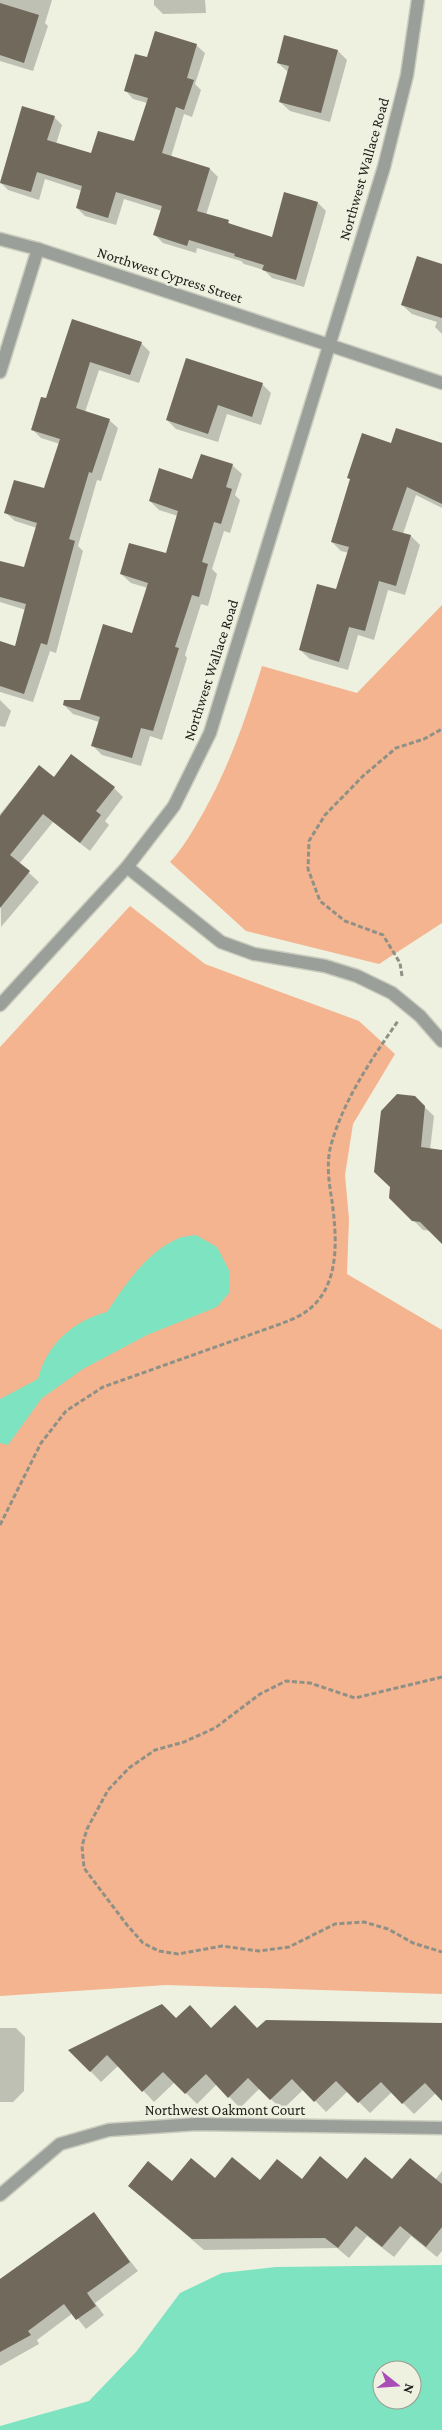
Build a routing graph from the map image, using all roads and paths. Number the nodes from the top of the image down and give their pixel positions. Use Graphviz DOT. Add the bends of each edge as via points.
graph roads {
  1 [pos="418,0"];
  2 [pos="0,239"];
  3 [pos="38,249"];
  4 [pos="329,345"];
  5 [pos="0,372"];
  6 [pos="442,383"];
  7 [pos="442,729"];
  8 [pos="127,867"];
  9 [pos="0,1005"];
  10 [pos="408,1006"];
  11 [pos="442,1041"];
  12 [pos="0,1525"];
  13 [pos="442,1677"];
  14 [pos="442,1952"];
  15 [pos="442,2128"];
  16 [pos="0,2196"];
  1 -- 4 [label="street, Northwest Wallace Road" via="407,75 384,167"];
  2 -- 3 [label="street, Northwest Cypress Street"];
  3 -- 4 [label="street, Northwest Cypress Street"];
  3 -- 5 [label="street"];
  4 -- 6 [label="street"];
  4 -- 8 [label="street, Northwest Wallace Road" via="210,733 174,806"];
  7 -- 10 [label="path" via="396,748 324,815 309,841 308,869 320,901 344,921 383,935 400,963"];
  8 -- 9 [label="street, Northwest Wallace Road"];
  8 -- 10 [label="street" via="221,942 254,954 324,966 357,976 392,993"];
  10 -- 11 [label="street"];
  10 -- 12 [label="path" via="353,1089 331,1146 328,1175 336,1251 330,1277 320,1298 305,1313 290,1320 103,1387 66,1411 41,1443"];
  13 -- 14 [label="path" via="355,1698 310,1683 286,1681 260,1694 215,1728 155,1750 129,1768 108,1790 87,1829 82,1846 84,1868 126,1926 143,1943 160,1951 178,1954 222,1946 259,1951 288,1947 335,1924 364,1922"];
  15 -- 16 [label="street, Northwest Oakmont Court" via="196,2124 109,2130 60,2144"];
}
